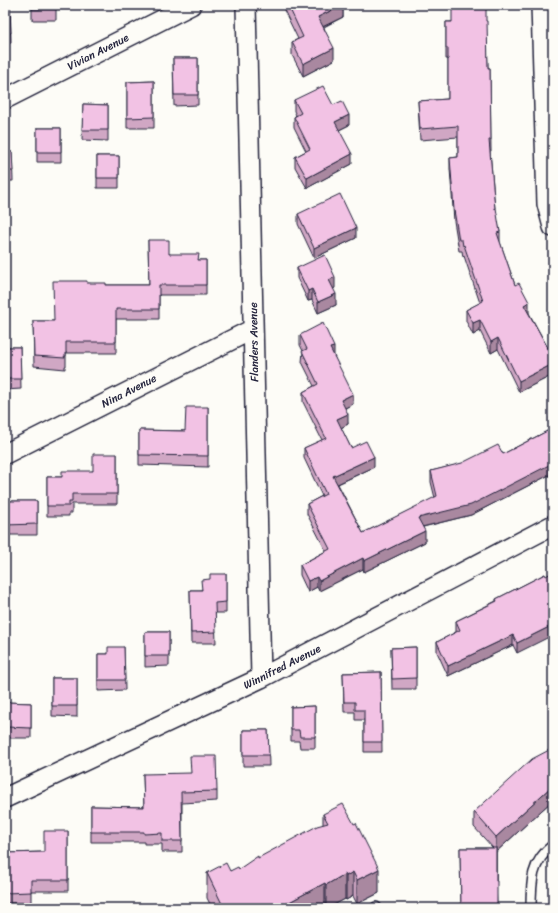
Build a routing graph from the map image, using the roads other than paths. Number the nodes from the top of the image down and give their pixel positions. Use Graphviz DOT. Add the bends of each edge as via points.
graph roads {
  1 [pos="191,5"];
  2 [pos="246,5"];
  3 [pos="541,5"];
  4 [pos="5,98"];
  5 [pos="549,146"];
  6 [pos="553,227"];
  7 [pos="253,329"];
  8 [pos="5,454"];
  9 [pos="553,525"];
  10 [pos="261,678"];
  11 [pos="5,798"];
  12 [pos="553,845"];
  13 [pos="531,908"];
  1 -- 4 [label="street, Vivian Avenue"];
  2 -- 7 [label="street, Flanders Avenue"];
  3 -- 5 [label="street"];
  5 -- 6 [label="street" via="547,204"];
  7 -- 8 [label="street, Nina Avenue"];
  7 -- 10 [label="street, Flanders Avenue"];
  9 -- 10 [label="street, Winnifred Avenue"];
  10 -- 11 [label="street, Winnifred Avenue"];
  12 -- 13 [label="lane" via="545,851 535,866 531,883"];
}
